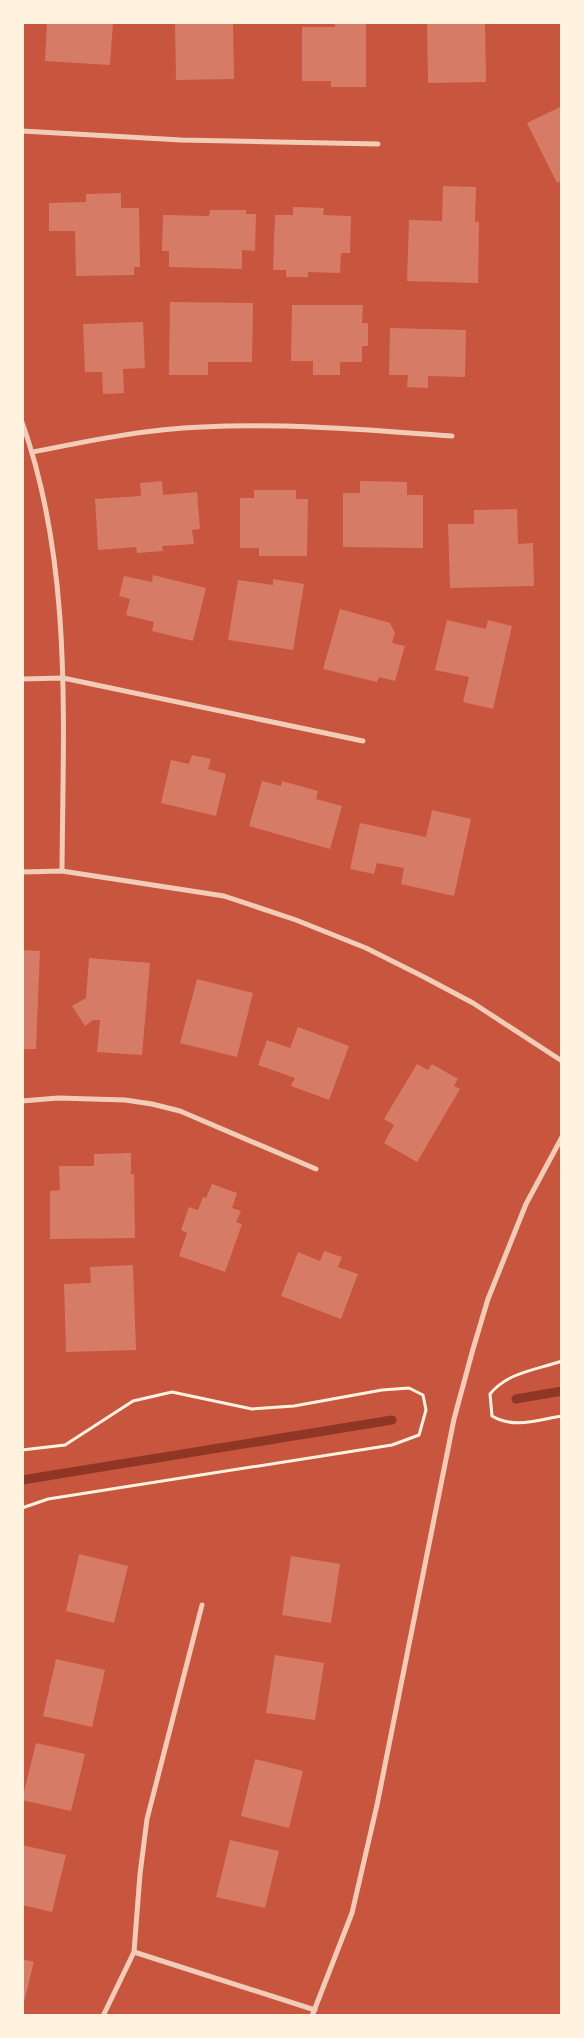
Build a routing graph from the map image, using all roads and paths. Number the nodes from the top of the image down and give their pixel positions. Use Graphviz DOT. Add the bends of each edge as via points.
graph roads {
  1 [pos="22,131"];
  2 [pos="378,144"];
  3 [pos="22,422"];
  4 [pos="452,436"];
  5 [pos="33,452"];
  6 [pos="63,678"];
  7 [pos="22,679"];
  8 [pos="363,742"];
  9 [pos="62,871"];
  10 [pos="22,872"];
  11 [pos="562,1061"];
  12 [pos="22,1101"];
  13 [pos="562,1138"];
  14 [pos="316,1169"];
  15 [pos="562,1361"];
  16 [pos="562,1416"];
  17 [pos="22,1450"];
  18 [pos="22,1508"];
  19 [pos="202,1605"];
  20 [pos="134,1952"];
  21 [pos="313,2013"];
  22 [pos="103,2016"];
  1 -- 2 [label="street" via="180,140"];
  3 -- 5 [label="street"];
  4 -- 5 [label="street" via="323,427 200,427"];
  5 -- 6 [label="street" via="54,564"];
  6 -- 7 [label="street"];
  6 -- 8 [label="street"];
  6 -- 9 [label="street"];
  9 -- 10 [label="street"];
  9 -- 11 [label="street" via="224,896 296,920 366,948 430,980 473,1003"];
  12 -- 14 [label="street" via="58,1098 152,1104 180,1111"];
  13 -- 21 [label="street" via="522,1212 488,1299 473,1349 454,1419 377,1805 352,1913"];
  15 -- 16 [label="path" via="518,1374 498,1384 490,1394 492,1416 502,1422"];
  17 -- 18 [label="path" via="65,1445 133,1401 172,1392 252,1409 294,1406 409,1388 424,1395 426,1410 419,1435 392,1445 48,1499"];
  19 -- 20 [label="street" via="147,1819"];
  20 -- 21 [label="street"];
  20 -- 22 [label="street"];
}
